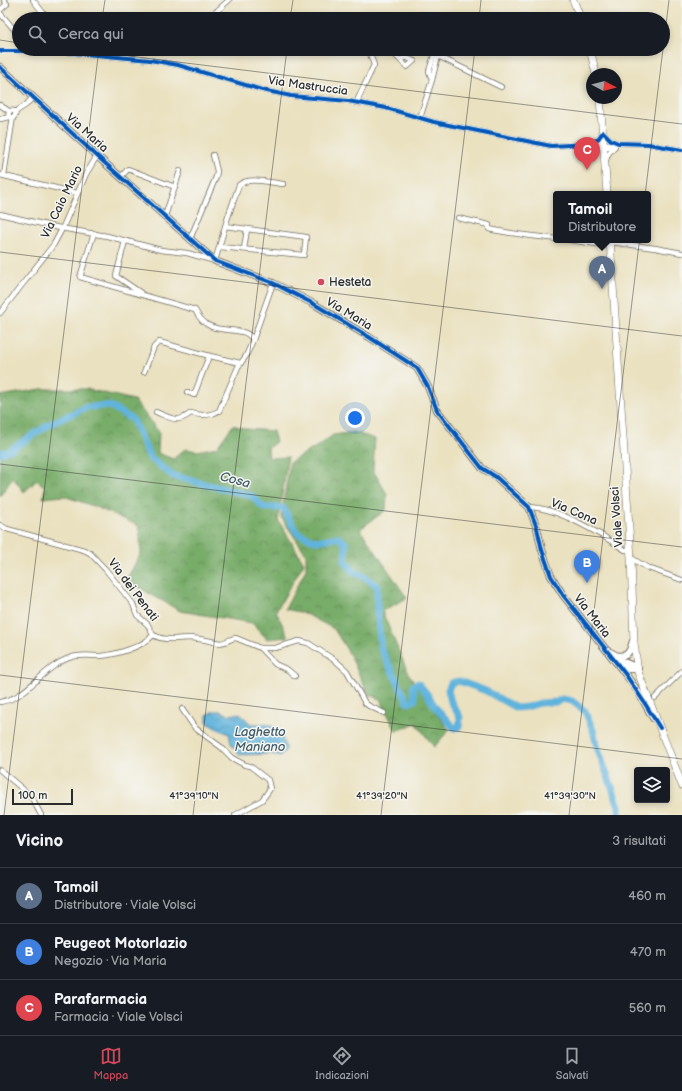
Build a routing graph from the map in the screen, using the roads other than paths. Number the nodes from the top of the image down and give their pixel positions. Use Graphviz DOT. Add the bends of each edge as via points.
graph roads {
  1 [pos="4,0"];
  2 [pos="33,0"];
  3 [pos="229,0"];
  4 [pos="574,0"];
  5 [pos="0,12"];
  6 [pos="42,12"];
  7 [pos="216,12"];
  8 [pos="578,12"];
  9 [pos="12,27"];
  10 [pos="0,51"];
  11 [pos="12,51"];
  12 [pos="111,56"];
  13 [pos="122,56"];
  14 [pos="371,56"];
  15 [pos="396,56"];
  16 [pos="433,56"];
  17 [pos="592,56"];
  18 [pos="119,57"];
  19 [pos="400,60"];
  20 [pos="0,67"];
  21 [pos="595,68"];
  22 [pos="432,80"];
  23 [pos="501,87"];
  24 [pos="33,97"];
  25 [pos="356,103"];
  26 [pos="601,104"];
  27 [pos="0,105"];
  28 [pos="12,114"];
  29 [pos="1,118"];
  30 [pos="420,118"];
  31 [pos="603,132"];
  32 [pos="591,145"];
  33 [pos="615,145"];
  34 [pos="604,146"];
  35 [pos="682,150"];
  36 [pos="213,155"];
  37 [pos="97,156"];
  38 [pos="605,162"];
  39 [pos="180,171"];
  40 [pos="2,175"];
  41 [pos="121,177"];
  42 [pos="283,184"];
  43 [pos="175,187"];
  44 [pos="607,191"];
  45 [pos="77,193"];
  46 [pos="0,214"];
  47 [pos="165,216"];
  48 [pos="458,218"];
  49 [pos="225,226"];
  50 [pos="63,228"];
  51 [pos="246,228"];
  52 [pos="94,233"];
  53 [pos="190,239"];
  54 [pos="553,239"];
  55 [pos="125,241"];
  56 [pos="610,243"];
  57 [pos="220,247"];
  58 [pos="244,249"];
  59 [pos="682,254"];
  60 [pos="216,261"];
  61 [pos="273,284"];
  62 [pos="144,296"];
  63 [pos="0,313"];
  64 [pos="253,340"];
  65 [pos="209,356"];
  66 [pos="240,363"];
  67 [pos="144,372"];
  68 [pos="188,392"];
  69 [pos="156,412"];
  70 [pos="529,506"];
  71 [pos="0,525"];
  72 [pos="630,554"];
  73 [pos="682,580"];
  74 [pos="153,635"];
  75 [pos="634,638"];
  76 [pos="260,648"];
  77 [pos="607,651"];
  78 [pos="615,661"];
  79 [pos="638,668"];
  80 [pos="682,671"];
  81 [pos="295,676"];
  82 [pos="655,698"];
  83 [pos="0,702"];
  84 [pos="182,709"];
  85 [pos="384,713"];
  86 [pos="660,728"];
  87 [pos="0,770"];
  88 [pos="682,785"];
  89 [pos="42,815"];
  90 [pos="235,815"];
  1 -- 5 [label="street" via="7,4"];
  2 -- 6 [label="street"];
  3 -- 7 [label="street"];
  4 -- 8 [label="main road"];
  5 -- 9 [label="street"];
  10 -- 11 [label="street, Via Mastruccia"];
  12 -- 18 [label="street, Via Mastruccia"];
  13 -- 18 [label="street"];
  14 -- 25 [label="street" via="374,65"];
  15 -- 19 [label="street"];
  16 -- 22 [label="street" via="428,71"];
  17 -- 21 [label="main road"];
  18 -- 25 [label="street, Via Mastruccia" via="178,65 291,96"];
  20 -- 24 [label="street, Via Maria"];
  22 -- 23 [label="street" via="438,56"];
  22 -- 30 [label="street"];
  24 -- 28 [label="street"];
  24 -- 37 [label="street, Via Maria"];
  25 -- 30 [label="street, Via Mastruccia"];
  26 -- 31 [label="main road"];
  27 -- 28 [label="street"];
  28 -- 29 [label="street"];
  28 -- 40 [label="street"];
  30 -- 32 [label="street, Via Mastruccia" via="551,146"];
  31 -- 32 [label="street"];
  31 -- 33 [label="street"];
  31 -- 34 [label="main road"];
  32 -- 34 [label="street, Via Mastruccia" via="599,148"];
  32 -- 38 [label="street"];
  33 -- 34 [label="street, Via Mastruccia"];
  33 -- 35 [label="street" via="648,144"];
  33 -- 38 [label="street"];
  34 -- 38 [label="main road"];
  36 -- 53 [label="street" via="216,177"];
  37 -- 41 [label="street, Via Maria"];
  37 -- 45 [label="street, Via Caio Mario"];
  38 -- 44 [label="main road"];
  39 -- 43 [label="street"];
  40 -- 45 [label="street"];
  41 -- 43 [label="street" via="128,169"];
  41 -- 47 [label="street, Via Maria"];
  42 -- 49 [label="street" via="252,181 242,183 237,190"];
  43 -- 47 [label="street"];
  45 -- 50 [label="street, Via Caio Mario"];
  46 -- 50 [label="street"];
  47 -- 53 [label="street, Via Maria"];
  48 -- 54 [label="street" via="489,225 489,229"];
  49 -- 51 [label="street"];
  49 -- 57 [label="street"];
  50 -- 52 [label="street"];
  50 -- 63 [label="street, Via Caio Mario" via="54,244"];
  51 -- 58 [label="street"];
  51 -- 58 [label="street" via="306,237 304,256"];
  52 -- 55 [label="street"];
  52 -- 62 [label="street" via="80,277"];
  53 -- 60 [label="street, Via Maria"];
  55 -- 60 [label="street"];
  55 -- 62 [label="street" via="116,276"];
  56 -- 59 [label="street"];
  56 -- 72 [label="main road, Viale Volsci"];
  57 -- 58 [label="street"];
  57 -- 60 [label="street"];
  60 -- 61 [label="street, Via Maria"];
  61 -- 64 [label="street"];
  61 -- 70 [label="street, Via Maria" via="330,314 417,368 437,410 482,468"];
  62 -- 64 [label="street" via="195,310 209,326 240,331 251,336"];
  64 -- 66 [label="street"];
  65 -- 66 [label="street"];
  65 -- 67 [label="street" via="160,342 154,347"];
  65 -- 68 [label="street" via="194,394"];
  66 -- 69 [label="street" via="219,411 211,415 198,416 192,413 179,420"];
  70 -- 72 [label="street, Via Cona" via="578,522"];
  70 -- 77 [label="street, Via Maria" via="551,576"];
  71 -- 74 [label="street, Via dei Penati" via="90,554 133,604 138,616 148,625"];
  72 -- 73 [label="street, Via Cona" via="655,571"];
  72 -- 75 [label="main road, Viale Volsci"];
  74 -- 76 [label="street" via="169,640 190,638 220,643 236,638"];
  74 -- 83 [label="street, Via dei Penati" via="141,644 123,651 100,656 70,657 61,661 17,697"];
  75 -- 77 [label="street" via="626,655 618,656"];
  75 -- 79 [label="main road, Viale Volsci"];
  76 -- 81 [label="street" via="275,664"];
  76 -- 85 [label="street" via="275,648 299,641 308,643 347,671 365,703"];
  77 -- 78 [label="street, Via Maria"];
  77 -- 79 [label="street" via="619,660"];
  78 -- 79 [label="street" via="626,669"];
  78 -- 86 [label="street, Via Maria" via="639,693"];
  79 -- 86 [label="main road, Viale Volsci"];
  80 -- 82 [label="street"];
  84 -- 90 [label="street" via="195,728 232,758 250,766 268,780 270,789 262,800"];
  86 -- 88 [label="main road, Viale Volsci"];
  87 -- 89 [label="street" via="30,796"];
}
